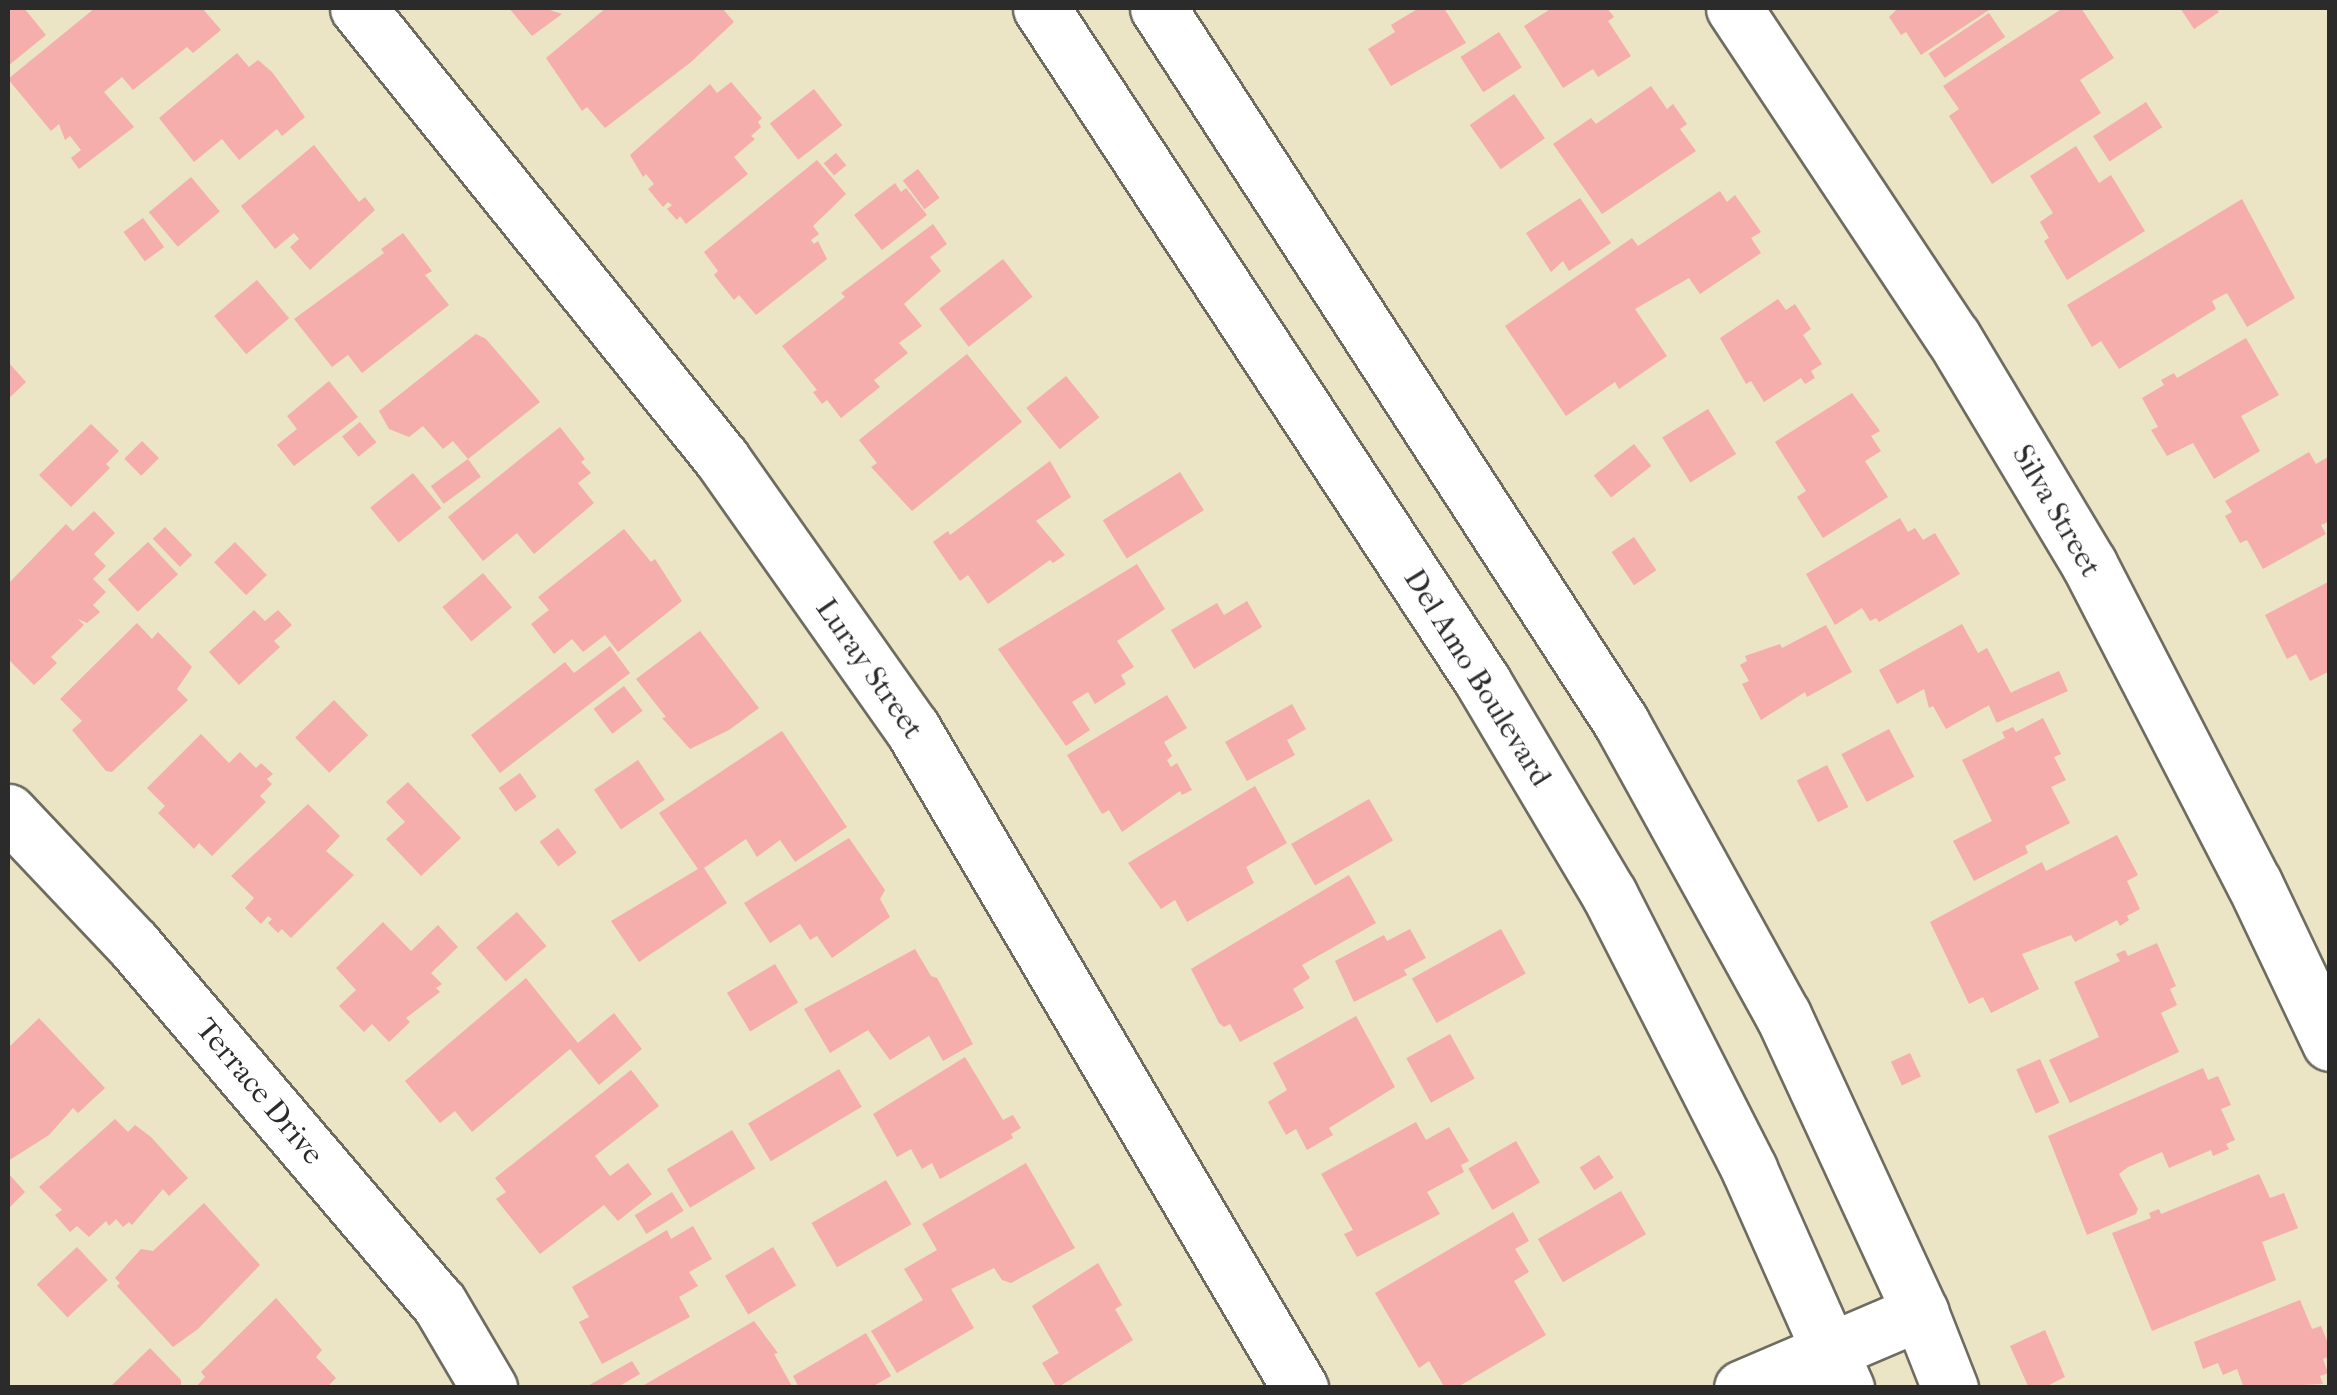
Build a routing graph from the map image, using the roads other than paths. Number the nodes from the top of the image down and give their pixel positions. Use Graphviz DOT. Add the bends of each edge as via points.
graph roads {
  1 [pos="358,8"];
  2 [pos="1041,8"];
  3 [pos="1158,8"];
  4 [pos="1734,8"];
  5 [pos="8,812"];
  6 [pos="2330,1043"];
  7 [pos="1920,1312"];
  8 [pos="1839,1369"];
  9 [pos="488,1388"];
  10 [pos="1300,1388"];
  11 [pos="1742,1388"];
  12 [pos="1950,1388"];
  1 -- 10 [label="street, Luray Street" via="722,459 912,728"];
  2 -- 8 [label="street, Del Amo Boulevard" via="1483,682 1610,894"];
  3 -- 7 [label="street" via="1622,722 1784,1015"];
  4 -- 6 [label="street, Silva Street" via="1953,338 2089,564"];
  5 -- 9 [label="street, Terrace Drive" via="133,944 439,1303"];
  7 -- 8 [label="street"];
  7 -- 12 [label="street"];
  8 -- 11 [label="street"];
}
